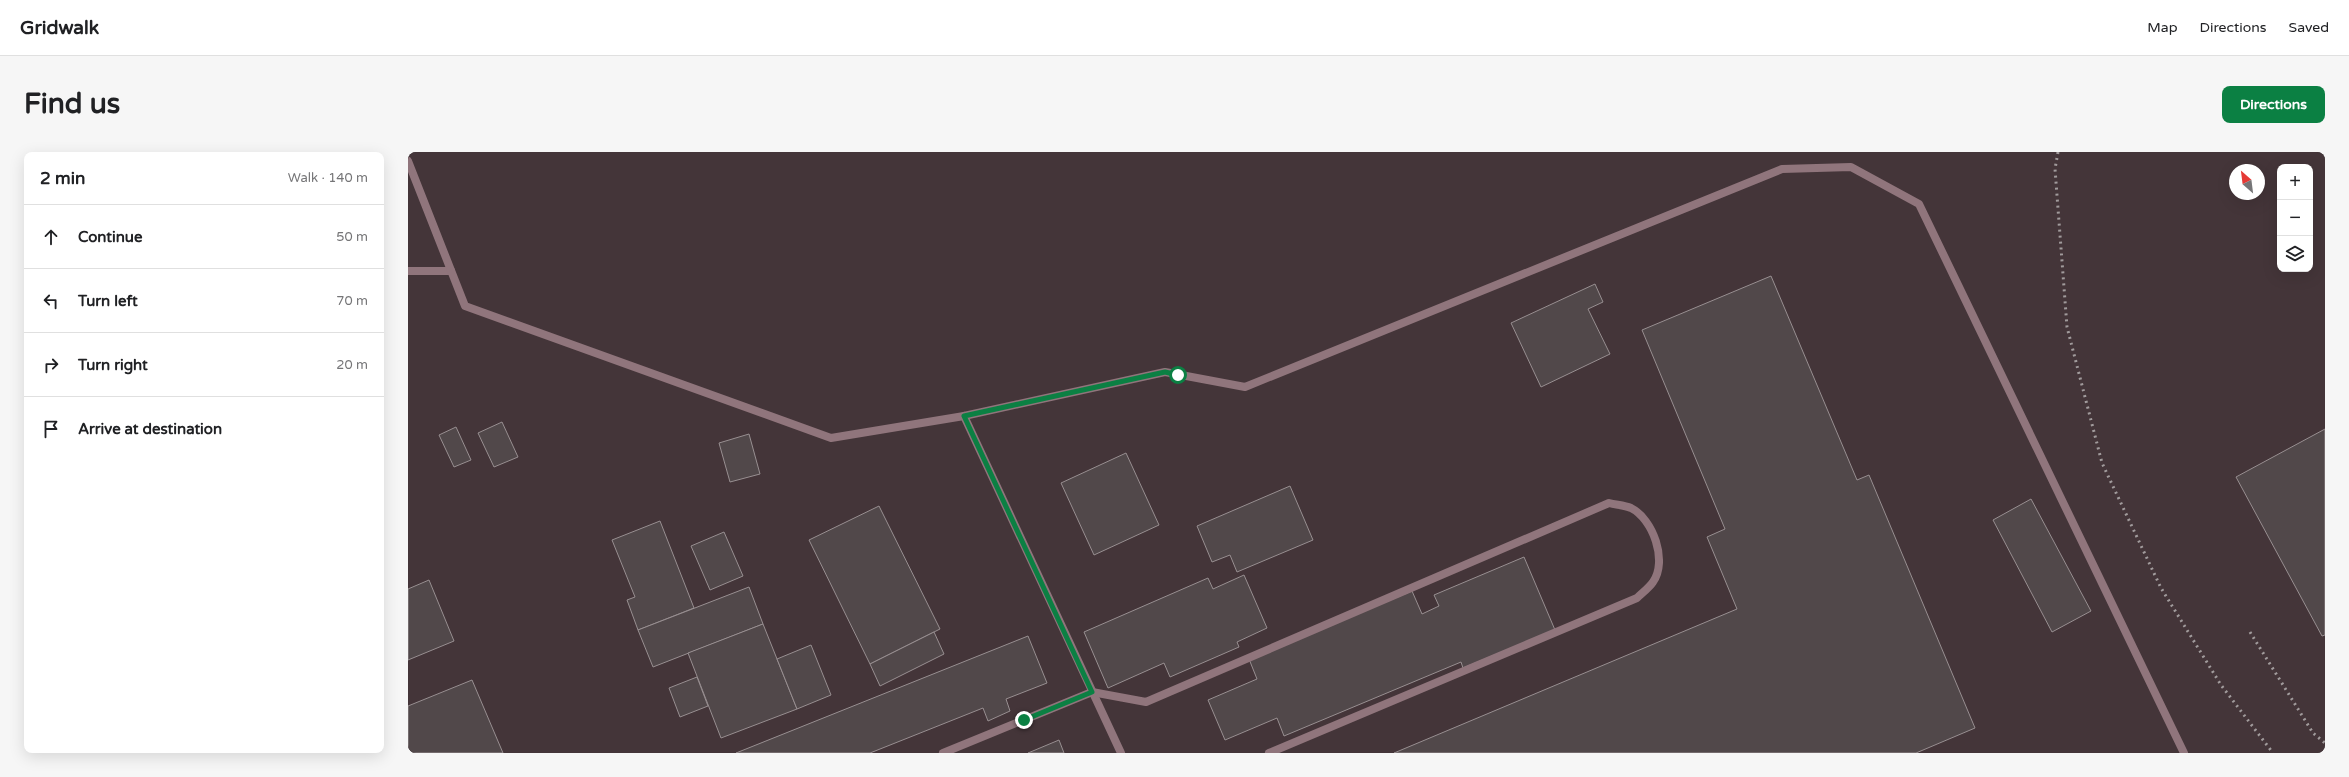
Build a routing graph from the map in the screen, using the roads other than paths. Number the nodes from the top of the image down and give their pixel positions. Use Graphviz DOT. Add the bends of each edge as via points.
graph roads {
  1 [pos="408,160"];
  2 [pos="408,270"];
  3 [pos="450,271"];
  4 [pos="964,416"];
  5 [pos="1092,692"];
  6 [pos="943,753"];
  7 [pos="1120,753"];
  8 [pos="1269,753"];
  9 [pos="2184,753"];
  1 -- 3 [label="street"];
  2 -- 3 [label="street"];
  3 -- 4 [label="street" via="465,306 831,438"];
  4 -- 5 [label="street"];
  4 -- 9 [label="street" via="1165,372 1245,387 1782,169 1851,167 1919,204"];
  5 -- 6 [label="street"];
  5 -- 7 [label="street"];
  5 -- 8 [label="street" via="1146,702 1609,503 1631,508 1645,520 1657,541 1659,560 1654,582 1637,598"];
}
